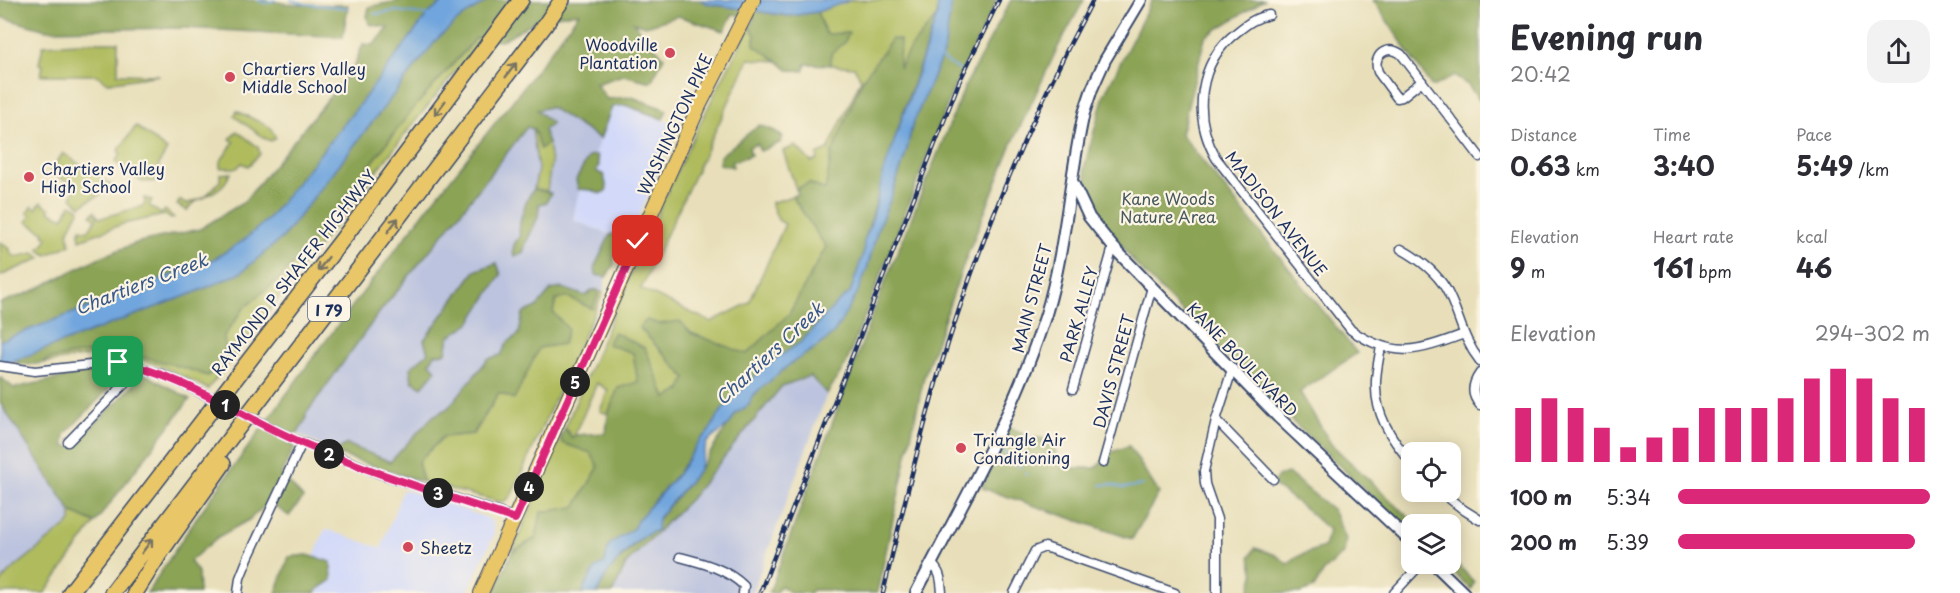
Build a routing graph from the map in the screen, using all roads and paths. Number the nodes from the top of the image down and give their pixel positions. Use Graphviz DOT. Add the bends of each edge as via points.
graph roads {
  1 [pos="521,0"];
  2 [pos="562,0"];
  3 [pos="753,0"];
  4 [pos="1141,0"];
  5 [pos="1269,15"];
  6 [pos="1422,81"];
  7 [pos="1480,157"];
  8 [pos="1072,180"];
  9 [pos="1113,247"];
  10 [pos="1401,249"];
  11 [pos="374,251"];
  12 [pos="1152,287"];
  13 [pos="1464,334"];
  14 [pos="1381,346"];
  15 [pos="1480,361"];
  16 [pos="0,366"];
  17 [pos="141,367"];
  18 [pos="1232,370"];
  19 [pos="1480,373"];
  20 [pos="1073,389"];
  21 [pos="1480,405"];
  22 [pos="1216,420"];
  23 [pos="68,442"];
  24 [pos="302,443"];
  25 [pos="1401,447"];
  26 [pos="1103,463"];
  27 [pos="1273,479"];
  28 [pos="1454,502"];
  29 [pos="515,519"];
  30 [pos="1480,520"];
  31 [pos="1401,533"];
  32 [pos="680,556"];
  33 [pos="931,563"];
  34 [pos="1412,574"];
  35 [pos="1444,574"];
  36 [pos="70,593"];
  37 [pos="112,593"];
  38 [pos="135,593"];
  39 [pos="238,593"];
  40 [pos="481,593"];
  41 [pos="743,593"];
  42 [pos="915,593"];
  43 [pos="942,593"];
  44 [pos="1014,593"];
  45 [pos="1175,593"];
  46 [pos="1217,593"];
  47 [pos="1394,593"];
  48 [pos="1464,593"];
  1 -- 36 [label="highway, RAYMOND P SHAFER HIGHWAY / I 79, one-way"];
  11 -- 2 [label="highway, I 79, one-way"];
  3 -- 29 [label="main road, WASHINGTON PIKE" via="699,104"];
  4 -- 8 [label="street, MAIN STREET" via="1092,89"];
  5 -- 14 [label="street, MADISON AVENUE" via="1257,17 1239,30 1214,57 1202,94 1206,136 1216,158 1340,319 1357,334"];
  6 -- 6 [label="street" via="1397,51 1383,51 1377,58 1378,72 1397,98"];
  6 -- 7 [label="street"];
  8 -- 9 [label="street, KANE BOULEVARD" via="1089,217"];
  8 -- 33 [label="street, MAIN STREET" via="1054,283 1027,368 1003,424"];
  9 -- 12 [label="street, KANE BOULEVARD"];
  9 -- 20 [label="street, PARK ALLEY"];
  10 -- 13 [label="street" via="1438,278"];
  37 -- 11 [label="highway, I 79, one-way"];
  11 -- 38 [label="highway"];
  12 -- 18 [label="street, KANE BOULEVARD"];
  12 -- 26 [label="street, DAVIS STREET"];
  13 -- 14 [label="street, MADISON AVENUE" via="1422,349"];
  13 -- 15 [label="street"];
  14 -- 25 [label="street" via="1376,388 1379,408"];
  16 -- 17 [label="street" via="35,371 118,362"];
  17 -- 23 [label="street"];
  17 -- 24 [label="street, bridge"];
  18 -- 22 [label="street"];
  18 -- 31 [label="street, KANE BOULEVARD"];
  19 -- 21 [label="street" via="1473,387"];
  22 -- 27 [label="street"];
  22 -- 46 [label="street" via="1204,471 1217,519"];
  24 -- 29 [label="street"];
  24 -- 39 [label="street" via="248,558"];
  28 -- 30 [label="street"];
  29 -- 40 [label="main road, WASHINGTON PIKE"];
  32 -- 41 [label="street" via="724,571 744,586"];
  33 -- 42 [label="street, MAIN STREET"];
  33 -- 43 [label="street" via="941,575"];
  34 -- 47 [label="street"];
  35 -- 48 [label="street"];
  44 -- 45 [label="street" via="1035,551 1045,547"];
}
